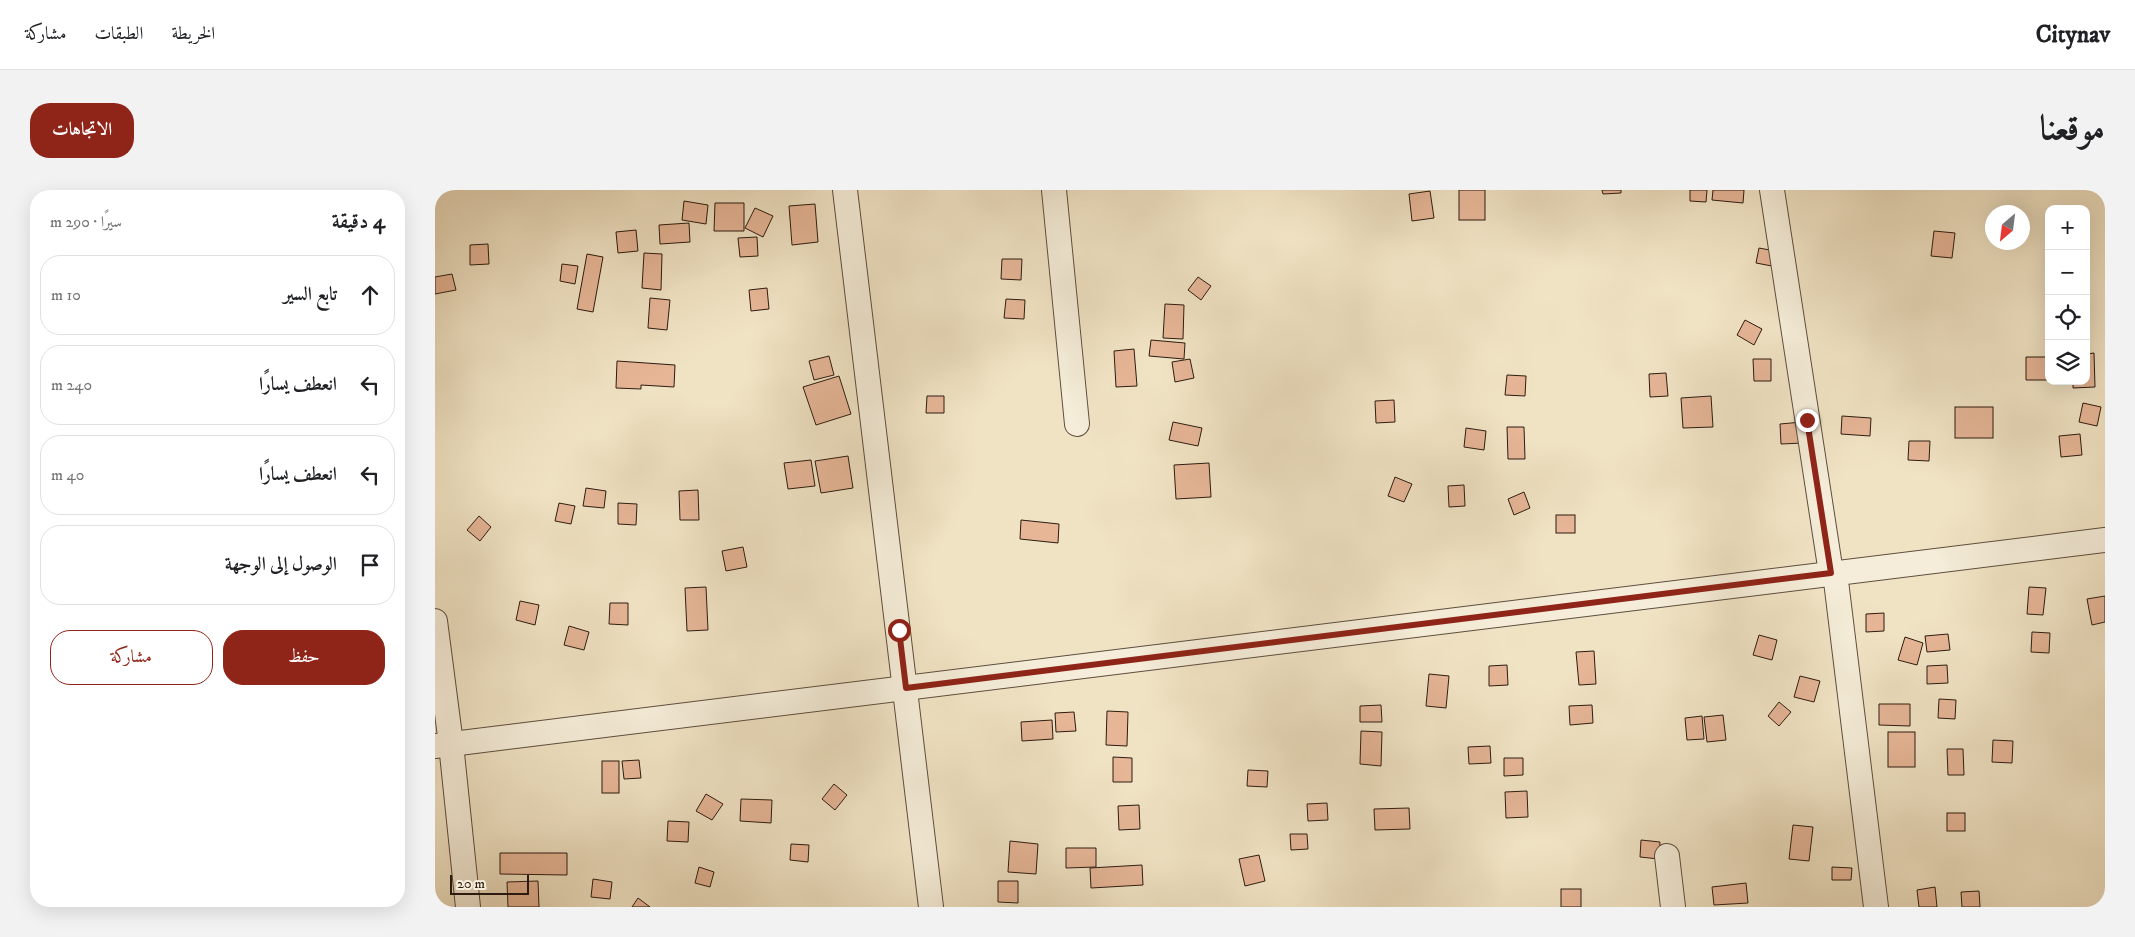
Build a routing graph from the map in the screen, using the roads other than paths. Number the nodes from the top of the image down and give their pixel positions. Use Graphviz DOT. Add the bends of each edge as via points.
graph roads {
  1 [pos="845,190"];
  2 [pos="1054,190"];
  3 [pos="1772,190"];
  4 [pos="1077,424"];
  5 [pos="2105,540"];
  6 [pos="1833,573"];
  7 [pos="435,621"];
  8 [pos="906,688"];
  9 [pos="443,745"];
  10 [pos="1667,856"];
  11 [pos="468,907"];
  12 [pos="931,907"];
  13 [pos="1673,907"];
  14 [pos="1876,907"];
  1 -- 8 [label="street"];
  2 -- 4 [label="street"];
  3 -- 6 [label="street"];
  5 -- 6 [label="street"];
  6 -- 8 [label="street"];
  6 -- 14 [label="street"];
  7 -- 9 [label="street"];
  8 -- 9 [label="street"];
  8 -- 12 [label="street"];
  9 -- 11 [label="street"];
  10 -- 13 [label="street"];
}
